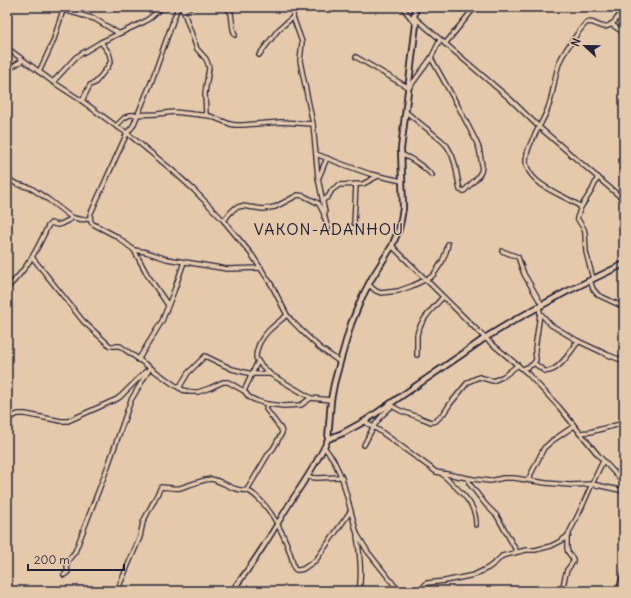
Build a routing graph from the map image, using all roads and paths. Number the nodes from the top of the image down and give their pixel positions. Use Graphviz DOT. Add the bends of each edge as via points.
graph roads {
  1 [pos="162,7"];
  2 [pos="178,7"];
  3 [pos="191,7"];
  4 [pos="226,7"];
  5 [pos="296,7"];
  6 [pos="402,7"];
  7 [pos="416,7"];
  8 [pos="475,7"];
  9 [pos="624,7"];
  10 [pos="64,8"];
  11 [pos="182,9"];
  12 [pos="293,17"];
  13 [pos="414,17"];
  14 [pos="416,24"];
  15 [pos="611,24"];
  16 [pos="118,33"];
  17 [pos="624,33"];
  18 [pos="235,35"];
  19 [pos="440,40"];
  20 [pos="102,42"];
  21 [pos="445,44"];
  22 [pos="7,48"];
  23 [pos="260,55"];
  24 [pos="356,56"];
  25 [pos="431,58"];
  26 [pos="23,60"];
  27 [pos="7,70"];
  28 [pos="39,72"];
  29 [pos="53,82"];
  30 [pos="409,88"];
  31 [pos="82,101"];
  32 [pos="406,112"];
  33 [pos="138,115"];
  34 [pos="206,115"];
  35 [pos="313,124"];
  36 [pos="116,126"];
  37 [pos="539,126"];
  38 [pos="127,133"];
  39 [pos="316,154"];
  40 [pos="401,154"];
  41 [pos="327,158"];
  42 [pos="432,175"];
  43 [pos="378,176"];
  44 [pos="598,177"];
  45 [pos="318,178"];
  46 [pos="7,179"];
  47 [pos="402,181"];
  48 [pos="356,184"];
  49 [pos="624,190"];
  50 [pos="619,195"];
  51 [pos="323,200"];
  52 [pos="624,200"];
  53 [pos="581,207"];
  54 [pos="72,217"];
  55 [pos="324,217"];
  56 [pos="90,218"];
  57 [pos="224,221"];
  58 [pos="354,223"];
  59 [pos="328,229"];
  60 [pos="448,244"];
  61 [pos="392,246"];
  62 [pos="134,250"];
  63 [pos="502,251"];
  64 [pos="32,257"];
  65 [pos="184,262"];
  66 [pos="624,264"];
  67 [pos="260,268"];
  68 [pos="592,279"];
  69 [pos="425,280"];
  70 [pos="368,285"];
  71 [pos="7,288"];
  72 [pos="443,297"];
  73 [pos="168,305"];
  74 [pos="541,306"];
  75 [pos="624,307"];
  76 [pos="540,313"];
  77 [pos="287,315"];
  78 [pos="484,338"];
  79 [pos="578,340"];
  80 [pos="417,355"];
  81 [pos="138,360"];
  82 [pos="624,360"];
  83 [pos="258,361"];
  84 [pos="340,362"];
  85 [pos="534,363"];
  86 [pos="518,365"];
  87 [pos="150,368"];
  88 [pos="523,369"];
  89 [pos="252,374"];
  90 [pos="270,374"];
  91 [pos="179,388"];
  92 [pos="244,391"];
  93 [pos="311,398"];
  94 [pos="331,400"];
  95 [pos="267,404"];
  96 [pos="391,405"];
  97 [pos="7,419"];
  98 [pos="365,421"];
  99 [pos="624,423"];
  100 [pos="574,426"];
  101 [pos="373,427"];
  102 [pos="579,433"];
  103 [pos="328,439"];
  104 [pos="364,445"];
  105 [pos="324,447"];
  106 [pos="603,461"];
  107 [pos="441,473"];
  108 [pos="306,477"];
  109 [pos="341,477"];
  110 [pos="469,479"];
  111 [pos="528,480"];
  112 [pos="624,483"];
  113 [pos="592,484"];
  114 [pos="247,490"];
  115 [pos="624,491"];
  116 [pos="350,512"];
  117 [pos="277,525"];
  118 [pos="476,525"];
  119 [pos="357,534"];
  120 [pos="569,535"];
  121 [pos="517,552"];
  122 [pos="624,572"];
  123 [pos="64,575"];
  124 [pos="398,590"];
  125 [pos="117,591"];
  126 [pos="232,591"];
  127 [pos="359,591"];
  128 [pos="411,591"];
  129 [pos="423,591"];
  130 [pos="562,591"];
  131 [pos="618,591"];
  1 -- 16 [label="street" via="144,22"];
  2 -- 33 [label="street"];
  3 -- 11 [label="street"];
  4 -- 18 [label="street" via="231,13"];
  5 -- 12 [label="street"];
  6 -- 14 [label="street"];
  7 -- 13 [label="main road"];
  8 -- 21 [label="street"];
  9 -- 15 [label="street"];
  10 -- 16 [label="street" via="94,19"];
  10 -- 28 [label="street" via="53,42"];
  11 -- 34 [label="street" via="197,49 206,58 209,68 205,93"];
  12 -- 23 [label="street" via="278,30"];
  12 -- 35 [label="street" via="302,42 300,66"];
  13 -- 14 [label="main road"];
  13 -- 19 [label="street"];
  14 -- 30 [label="main road"];
  15 -- 17 [label="street"];
  15 -- 37 [label="street" via="601,27 591,22 586,23 564,53 548,109"];
  16 -- 20 [label="street"];
  19 -- 21 [label="street"];
  19 -- 25 [label="street"];
  20 -- 29 [label="street" via="76,57"];
  20 -- 31 [label="street" via="111,61 95,83 90,85"];
  21 -- 37 [label="street"];
  22 -- 26 [label="street"];
  24 -- 30 [label="street"];
  25 -- 30 [label="street"];
  25 -- 32 [label="street" via="479,148 481,172 464,191 460,190 455,164 447,146"];
  26 -- 27 [label="street"];
  26 -- 28 [label="street"];
  28 -- 29 [label="street"];
  29 -- 31 [label="street"];
  30 -- 32 [label="main road"];
  31 -- 36 [label="street"];
  32 -- 40 [label="main road"];
  33 -- 34 [label="street" via="172,112"];
  33 -- 36 [label="street" via="127,116"];
  33 -- 38 [label="street"];
  34 -- 35 [label="street" via="243,126 281,122"];
  35 -- 39 [label="street"];
  36 -- 38 [label="street"];
  37 -- 44 [label="street"];
  37 -- 53 [label="street" via="526,154 527,168 549,189"];
  38 -- 56 [label="street"];
  38 -- 57 [label="street" via="172,170"];
  39 -- 41 [label="street"];
  39 -- 45 [label="street"];
  40 -- 42 [label="street" via="416,161"];
  40 -- 47 [label="main road"];
  41 -- 43 [label="street"];
  41 -- 45 [label="street"];
  43 -- 47 [label="street"];
  43 -- 48 [label="street" via="363,184"];
  44 -- 50 [label="street"];
  44 -- 53 [label="street"];
  45 -- 51 [label="street"];
  46 -- 54 [label="street" via="31,188"];
  47 -- 61 [label="main road" via="403,208"];
  48 -- 51 [label="street" via="339,185"];
  48 -- 58 [label="street"];
  49 -- 50 [label="street"];
  50 -- 52 [label="street"];
  51 -- 55 [label="street"];
  53 -- 68 [label="street" via="577,218 585,233"];
  54 -- 56 [label="street" via="82,220"];
  54 -- 64 [label="street" via="61,224 51,223"];
  55 -- 57 [label="street" via="316,202 298,195 263,209 242,206 235,208"];
  55 -- 59 [label="street"];
  56 -- 62 [label="street" via="93,224 116,236"];
  57 -- 67 [label="street"];
  60 -- 69 [label="street" via="442,262 434,274"];
  61 -- 69 [label="street"];
  61 -- 70 [label="main road"];
  62 -- 65 [label="street"];
  62 -- 73 [label="street"];
  63 -- 74 [label="street" via="518,257"];
  64 -- 71 [label="street" via="21,274"];
  64 -- 81 [label="street" via="83,321 110,346 120,346"];
  65 -- 67 [label="street" via="227,269"];
  65 -- 73 [label="street"];
  66 -- 68 [label="main road"];
  67 -- 77 [label="street"];
  68 -- 74 [label="main road"];
  68 -- 75 [label="street" via="593,290 598,295"];
  69 -- 70 [label="street" via="398,291 381,293"];
  69 -- 72 [label="street"];
  70 -- 84 [label="main road" via="351,324"];
  72 -- 78 [label="street"];
  72 -- 80 [label="street" via="419,328"];
  73 -- 81 [label="street" via="159,328"];
  74 -- 76 [label="street"];
  74 -- 78 [label="main road"];
  76 -- 79 [label="street" via="550,325"];
  76 -- 85 [label="street"];
  77 -- 83 [label="street" via="266,332 256,356"];
  77 -- 84 [label="street" via="304,333"];
  78 -- 86 [label="street"];
  78 -- 96 [label="main road"];
  79 -- 82 [label="street"];
  79 -- 85 [label="street" via="559,366 551,371 545,371"];
  81 -- 87 [label="street"];
  83 -- 89 [label="street"];
  83 -- 90 [label="street"];
  84 -- 94 [label="main road"];
  85 -- 88 [label="street"];
  86 -- 88 [label="street"];
  86 -- 96 [label="street" via="493,381 479,377 468,382 436,421 431,422"];
  87 -- 91 [label="street"];
  87 -- 97 [label="street" via="122,396 68,421 25,414"];
  87 -- 123 [label="street" via="131,400 104,478 75,552 66,566 68,572"];
  88 -- 100 [label="street"];
  89 -- 90 [label="street"];
  89 -- 91 [label="street" via="232,369 205,356"];
  89 -- 92 [label="street"];
  90 -- 93 [label="street"];
  91 -- 92 [label="street" via="198,392 228,382"];
  92 -- 95 [label="street" via="249,397"];
  93 -- 94 [label="street"];
  93 -- 95 [label="street" via="301,405"];
  94 -- 103 [label="main road"];
  95 -- 114 [label="street" via="266,409 282,433"];
  96 -- 98 [label="main road"];
  96 -- 101 [label="street"];
  98 -- 101 [label="street"];
  98 -- 103 [label="main road"];
  99 -- 102 [label="street"];
  100 -- 102 [label="street"];
  100 -- 111 [label="street" via="544,448"];
  101 -- 104 [label="street"];
  101 -- 107 [label="street" via="430,468"];
  102 -- 106 [label="street"];
  103 -- 105 [label="street"];
  105 -- 108 [label="street"];
  105 -- 109 [label="street"];
  106 -- 112 [label="street"];
  106 -- 113 [label="street"];
  107 -- 110 [label="street"];
  107 -- 118 [label="street" via="467,500 476,518"];
  108 -- 109 [label="street"];
  108 -- 117 [label="street"];
  109 -- 116 [label="street"];
  110 -- 111 [label="street"];
  110 -- 121 [label="street" via="472,487 497,516"];
  111 -- 113 [label="street" via="570,485"];
  113 -- 115 [label="street"];
  113 -- 120 [label="street"];
  114 -- 117 [label="street" via="254,493"];
  114 -- 125 [label="street" via="232,488 211,479 180,488 161,487 143,522 140,537"];
  116 -- 117 [label="street" via="316,560 299,570 294,568"];
  116 -- 119 [label="street"];
  117 -- 126 [label="street"];
  119 -- 124 [label="street"];
  119 -- 127 [label="street" via="360,561"];
  120 -- 121 [label="street" via="551,546"];
  120 -- 130 [label="street" via="567,548 573,562 567,570"];
  121 -- 129 [label="street" via="502,556 488,568 474,575 427,583"];
  122 -- 131 [label="street"];
  124 -- 128 [label="street"];
}
